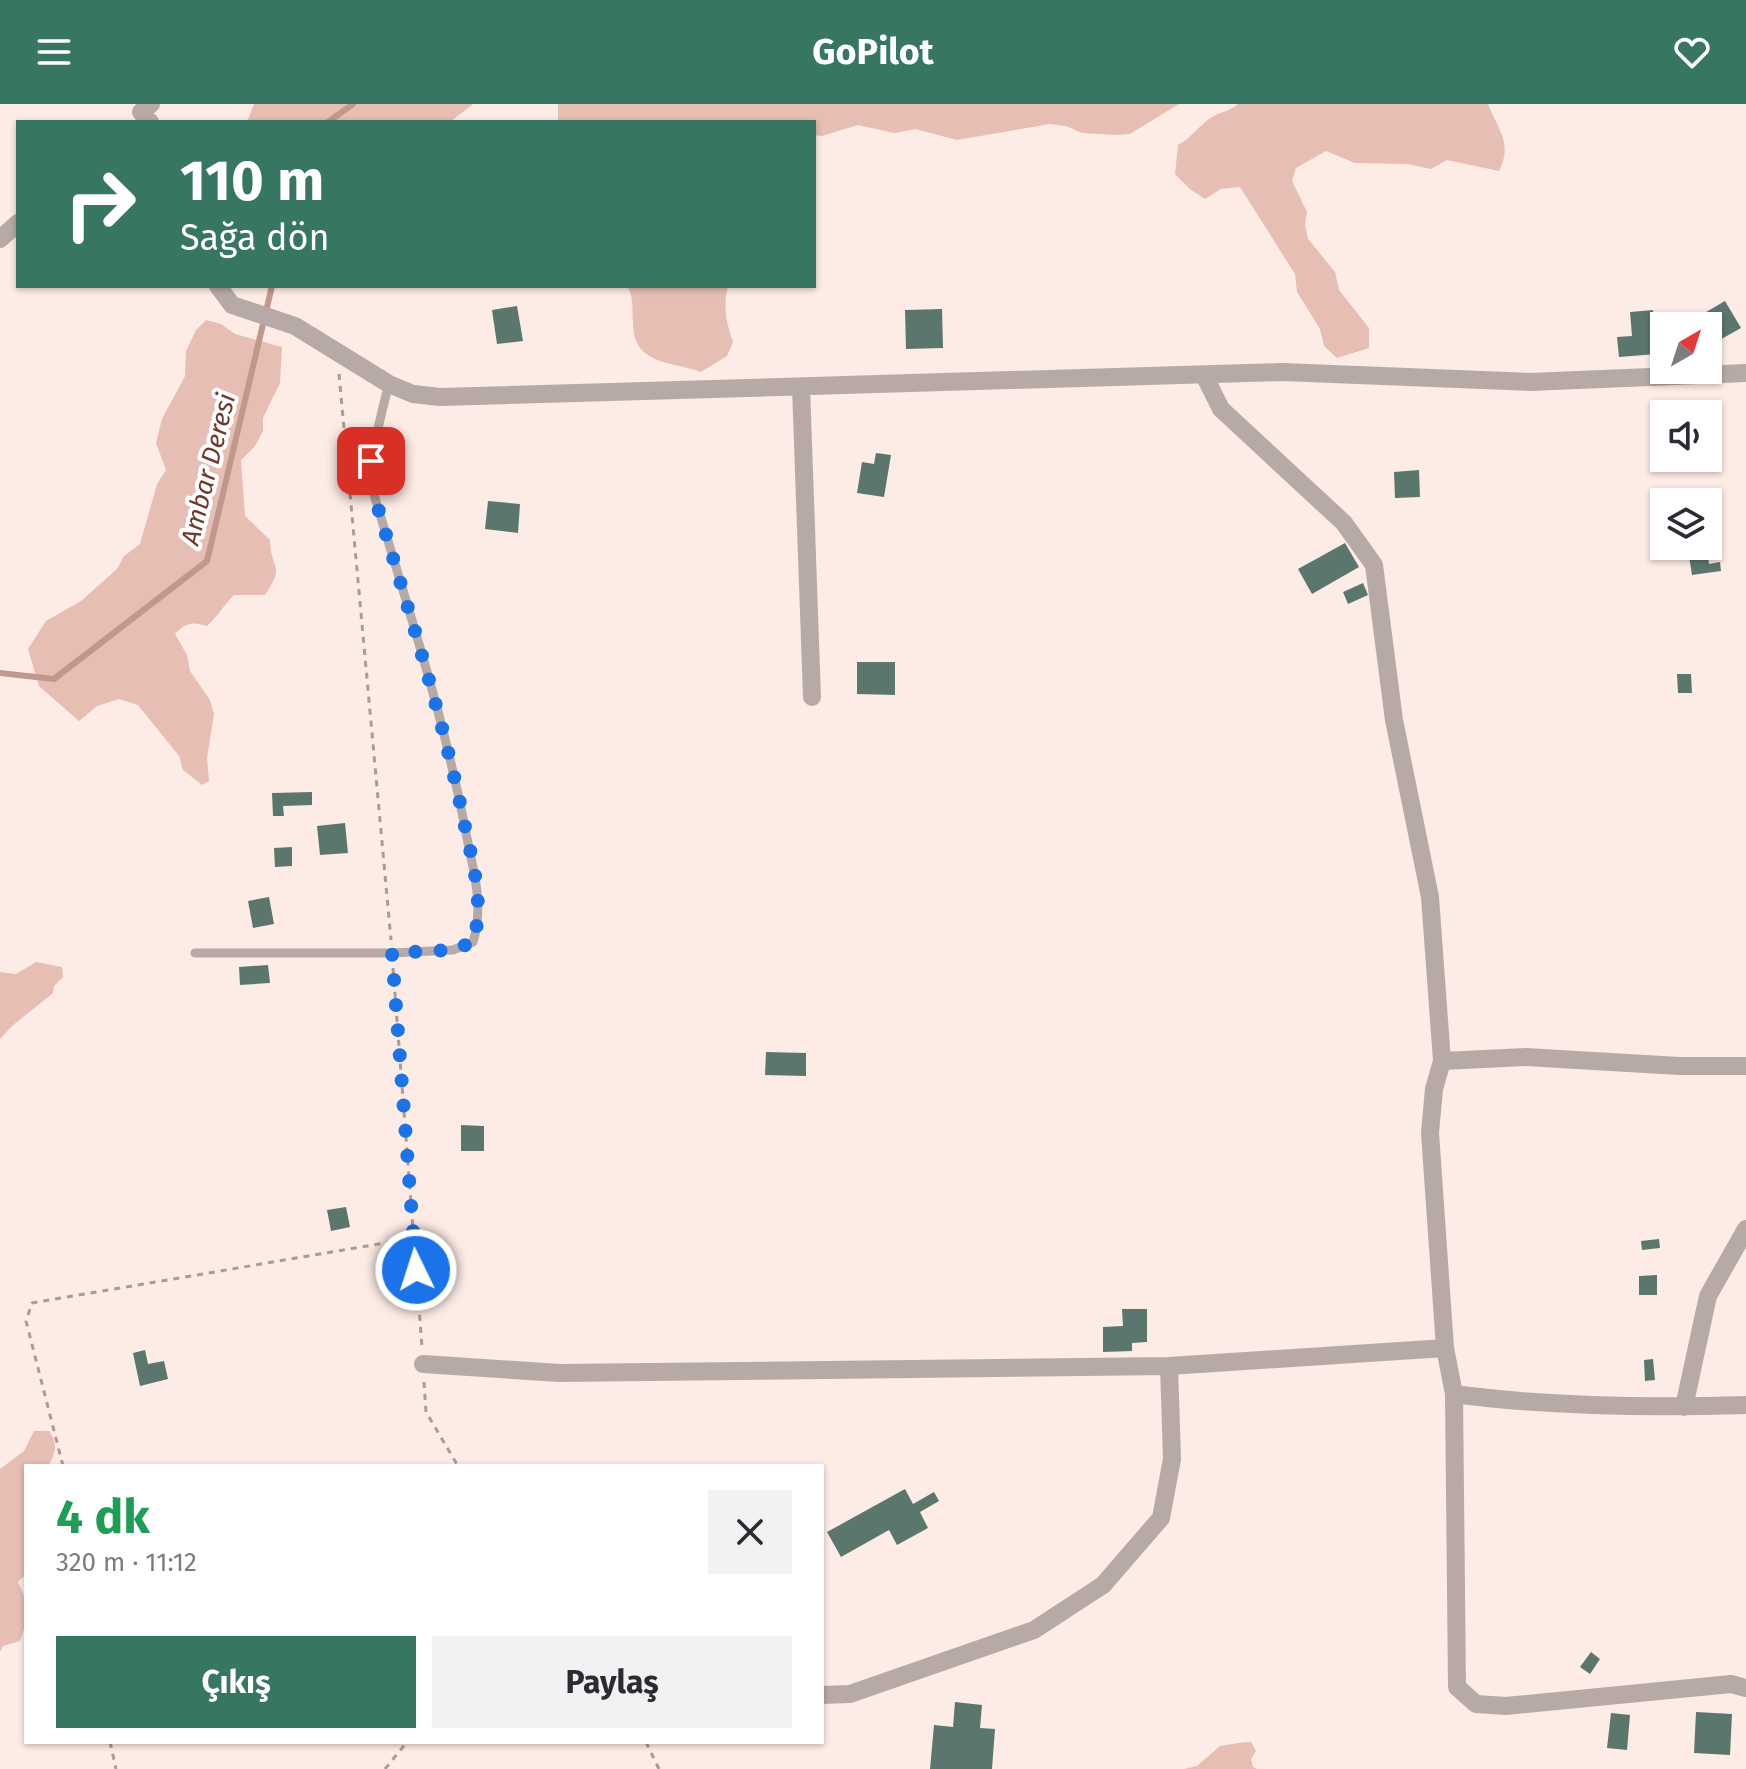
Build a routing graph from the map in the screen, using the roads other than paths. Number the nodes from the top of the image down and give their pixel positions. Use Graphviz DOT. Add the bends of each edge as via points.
graph roads {
  1 [pos="16,225"];
  2 [pos="0,239"];
  3 [pos="219,288"];
  4 [pos="1746,373"];
  5 [pos="1204,375"];
  6 [pos="389,384"];
  7 [pos="801,387"];
  8 [pos="812,697"];
  9 [pos="195,953"];
  10 [pos="1442,1061"];
  11 [pos="1746,1066"];
  12 [pos="1746,1229"];
  13 [pos="1445,1348"];
  14 [pos="423,1364"];
  15 [pos="1169,1366"];
  16 [pos="1454,1394"];
  17 [pos="1746,1405"];
  18 [pos="1684,1407"];
  19 [pos="1746,1688"];
  20 [pos="824,1695"];
  1 -- 2 [label="street"];
  3 -- 6 [label="street" via="232,305 295,326"];
  4 -- 5 [label="street" via="1530,382 1283,372"];
  5 -- 7 [label="street"];
  5 -- 10 [label="street" via="1221,409 1344,523 1374,565 1394,720 1430,897"];
  6 -- 7 [label="street" via="440,397"];
  6 -- 9 [label="lane" via="371,461 373,491 451,758 477,892 479,922 473,942 453,950 392,953"];
  7 -- 8 [label="street"];
  10 -- 11 [label="street" via="1526,1057"];
  10 -- 13 [label="street" via="1430,1133"];
  12 -- 18 [label="street" via="1708,1296"];
  13 -- 15 [label="street"];
  13 -- 16 [label="street"];
  14 -- 15 [label="street" via="559,1373"];
  15 -- 20 [label="street" via="1172,1459 1161,1518 1103,1585 1034,1630 850,1694"];
  16 -- 18 [label="street" via="1517,1402"];
  16 -- 19 [label="street" via="1457,1687 1476,1704 1506,1706 1731,1684"];
  17 -- 18 [label="street"];
}
